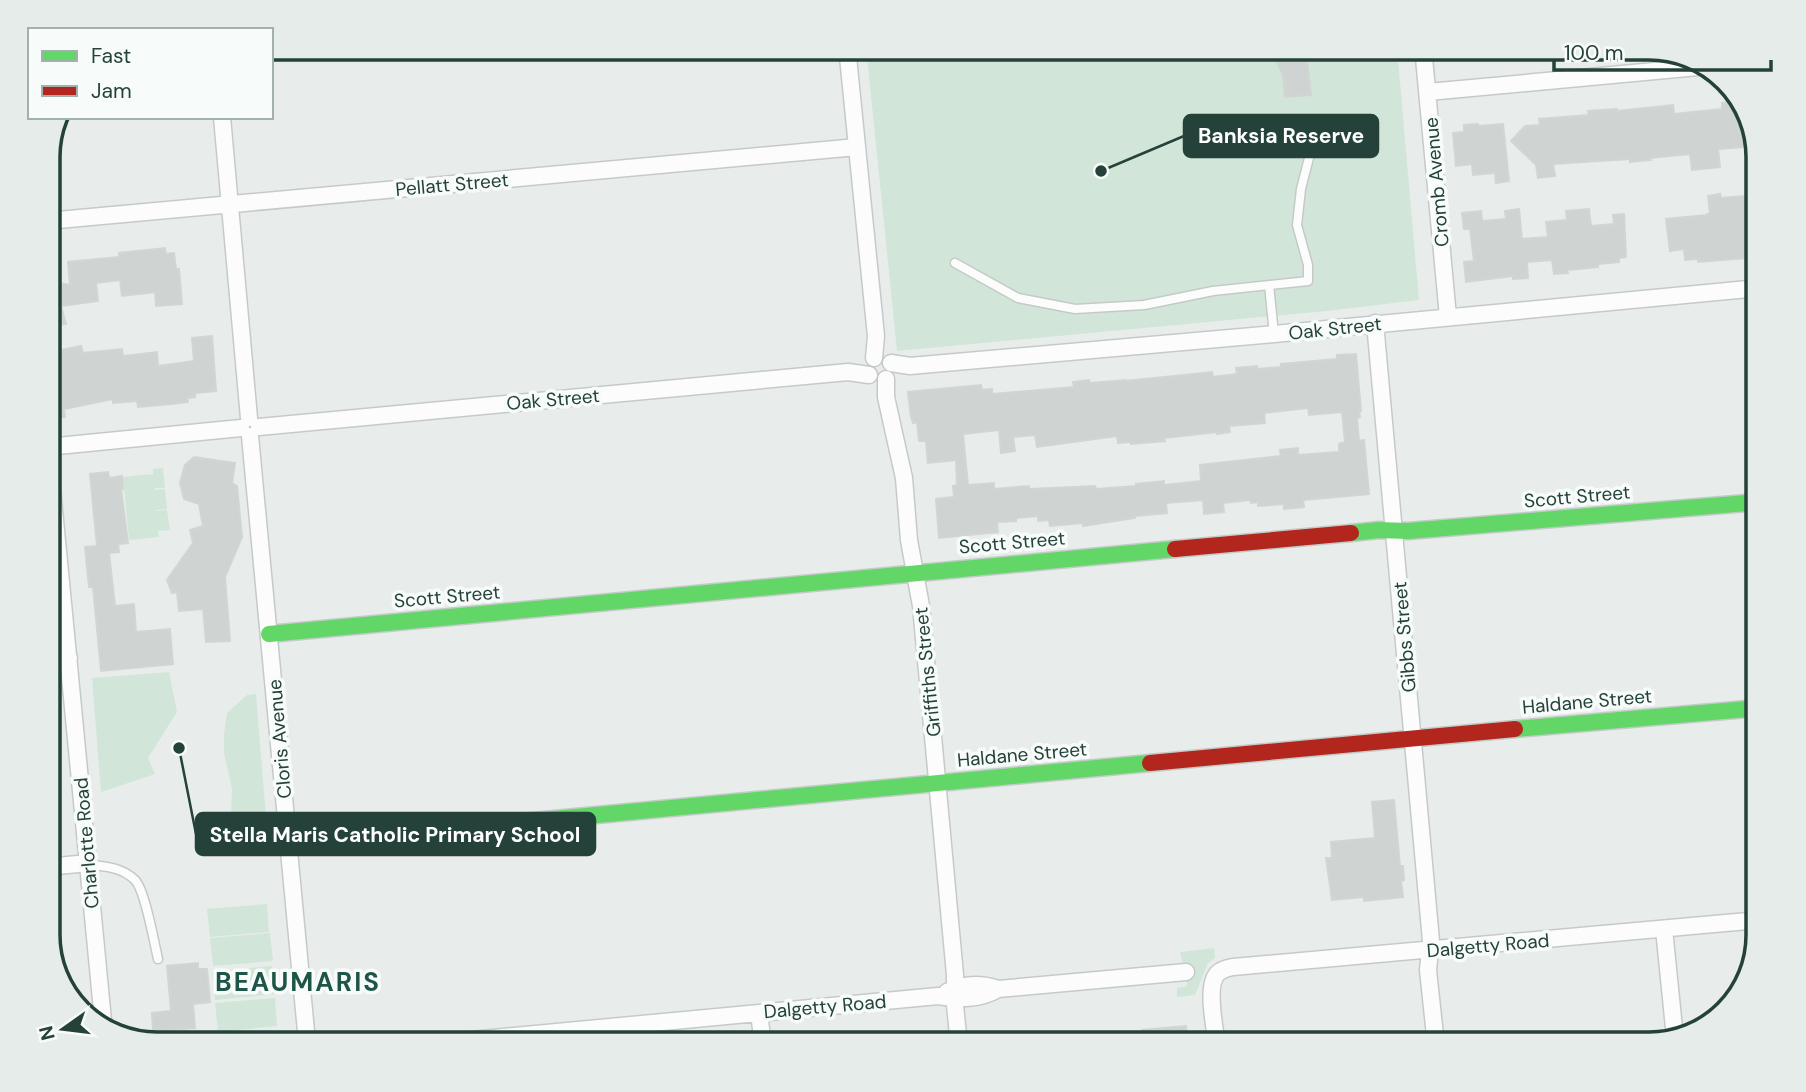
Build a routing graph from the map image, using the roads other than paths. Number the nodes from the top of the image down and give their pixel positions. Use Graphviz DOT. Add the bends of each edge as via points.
graph roads {
  1 [pos="847,59"];
  2 [pos="1424,59"];
  3 [pos="1688,68"];
  4 [pos="1428,92"];
  5 [pos="222,119"];
  6 [pos="1308,132"];
  7 [pos="857,147"];
  8 [pos="230,204"];
  9 [pos="60,220"];
  10 [pos="955,263"];
  11 [pos="1269,285"];
  12 [pos="1746,289"];
  13 [pos="1448,317"];
  14 [pos="1375,323"];
  15 [pos="1274,334"];
  16 [pos="880,369"];
  17 [pos="250,427"];
  18 [pos="60,446"];
  19 [pos="1746,503"];
  20 [pos="1394,531"];
  21 [pos="60,568"];
  22 [pos="915,572"];
  23 [pos="270,634"];
  24 [pos="69,658"];
  25 [pos="60,659"];
  26 [pos="1746,709"];
  27 [pos="1412,737"];
  28 [pos="938,783"];
  29 [pos="289,844"];
  30 [pos="88,864"];
  31 [pos="60,866"];
  32 [pos="1746,921"];
  33 [pos="1664,929"];
  34 [pos="1429,950"];
  35 [pos="158,959"];
  36 [pos="1186,972"];
  37 [pos="956,993"];
  38 [pos="759,1013"];
  39 [pos="102,1015"];
  40 [pos="1674,1029"];
  41 [pos="307,1032"];
  42 [pos="557,1032"];
  43 [pos="761,1032"];
  44 [pos="958,1032"];
  45 [pos="1216,1032"];
  46 [pos="1435,1032"];
  1 -- 7 [label="street, Griffiths Street"];
  2 -- 4 [label="street, Cromb Avenue"];
  3 -- 4 [label="street"];
  4 -- 13 [label="street, Cromb Avenue"];
  5 -- 8 [label="street, Cloris Avenue"];
  6 -- 11 [label="lane" via="1311,150 1297,225 1308,281"];
  7 -- 8 [label="street, Pellatt Street"];
  7 -- 16 [label="street, Griffiths Street"];
  8 -- 9 [label="street, Pellatt Street"];
  8 -- 17 [label="street, Cloris Avenue"];
  10 -- 11 [label="lane" via="1018,298 1075,309 1144,305"];
  11 -- 15 [label="lane"];
  12 -- 13 [label="street, Oak Street"];
  13 -- 14 [label="street, Oak Street"];
  14 -- 15 [label="street, Oak Street"];
  14 -- 20 [label="street, Gibbs Street"];
  15 -- 16 [label="street, Oak Street"];
  16 -- 17 [label="street, Oak Street"];
  16 -- 22 [label="street, Griffiths Street" via="904,478"];
  17 -- 18 [label="street, Oak Street"];
  17 -- 23 [label="street, Cloris Avenue"];
  19 -- 20 [label="street, Scott Street"];
  20 -- 22 [label="street, Scott Street"];
  20 -- 27 [label="street, Gibbs Street"];
  21 -- 24 [label="street, Charlotte Road"];
  22 -- 23 [label="street, Scott Street"];
  22 -- 28 [label="street, Griffiths Street"];
  23 -- 29 [label="street, Cloris Avenue"];
  24 -- 25 [label="street"];
  24 -- 30 [label="street, Charlotte Road"];
  26 -- 27 [label="street, Haldane Street"];
  27 -- 28 [label="street, Haldane Street"];
  27 -- 34 [label="street, Gibbs Street"];
  28 -- 29 [label="street, Haldane Street"];
  28 -- 37 [label="street, Griffiths Street"];
  29 -- 41 [label="street, Cloris Avenue"];
  30 -- 31 [label="street"];
  30 -- 35 [label="lane" via="114,868 134,879 143,896"];
  30 -- 39 [label="street, Charlotte Road"];
  32 -- 33 [label="street, Dalgetty Road"];
  33 -- 34 [label="street, Dalgetty Road"];
  33 -- 40 [label="street"];
  34 -- 45 [label="street, Dalgetty Road" via="1224,969 1213,980 1211,990"];
  34 -- 46 [label="street, Gibbs Street"];
  36 -- 37 [label="street, Dalgetty Road" via="998,989 985,996"];
  37 -- 38 [label="street, Dalgetty Road"];
  37 -- 44 [label="street, Griffiths Street"];
  38 -- 42 [label="street, Dalgetty Road"];
  38 -- 43 [label="street"];
}
